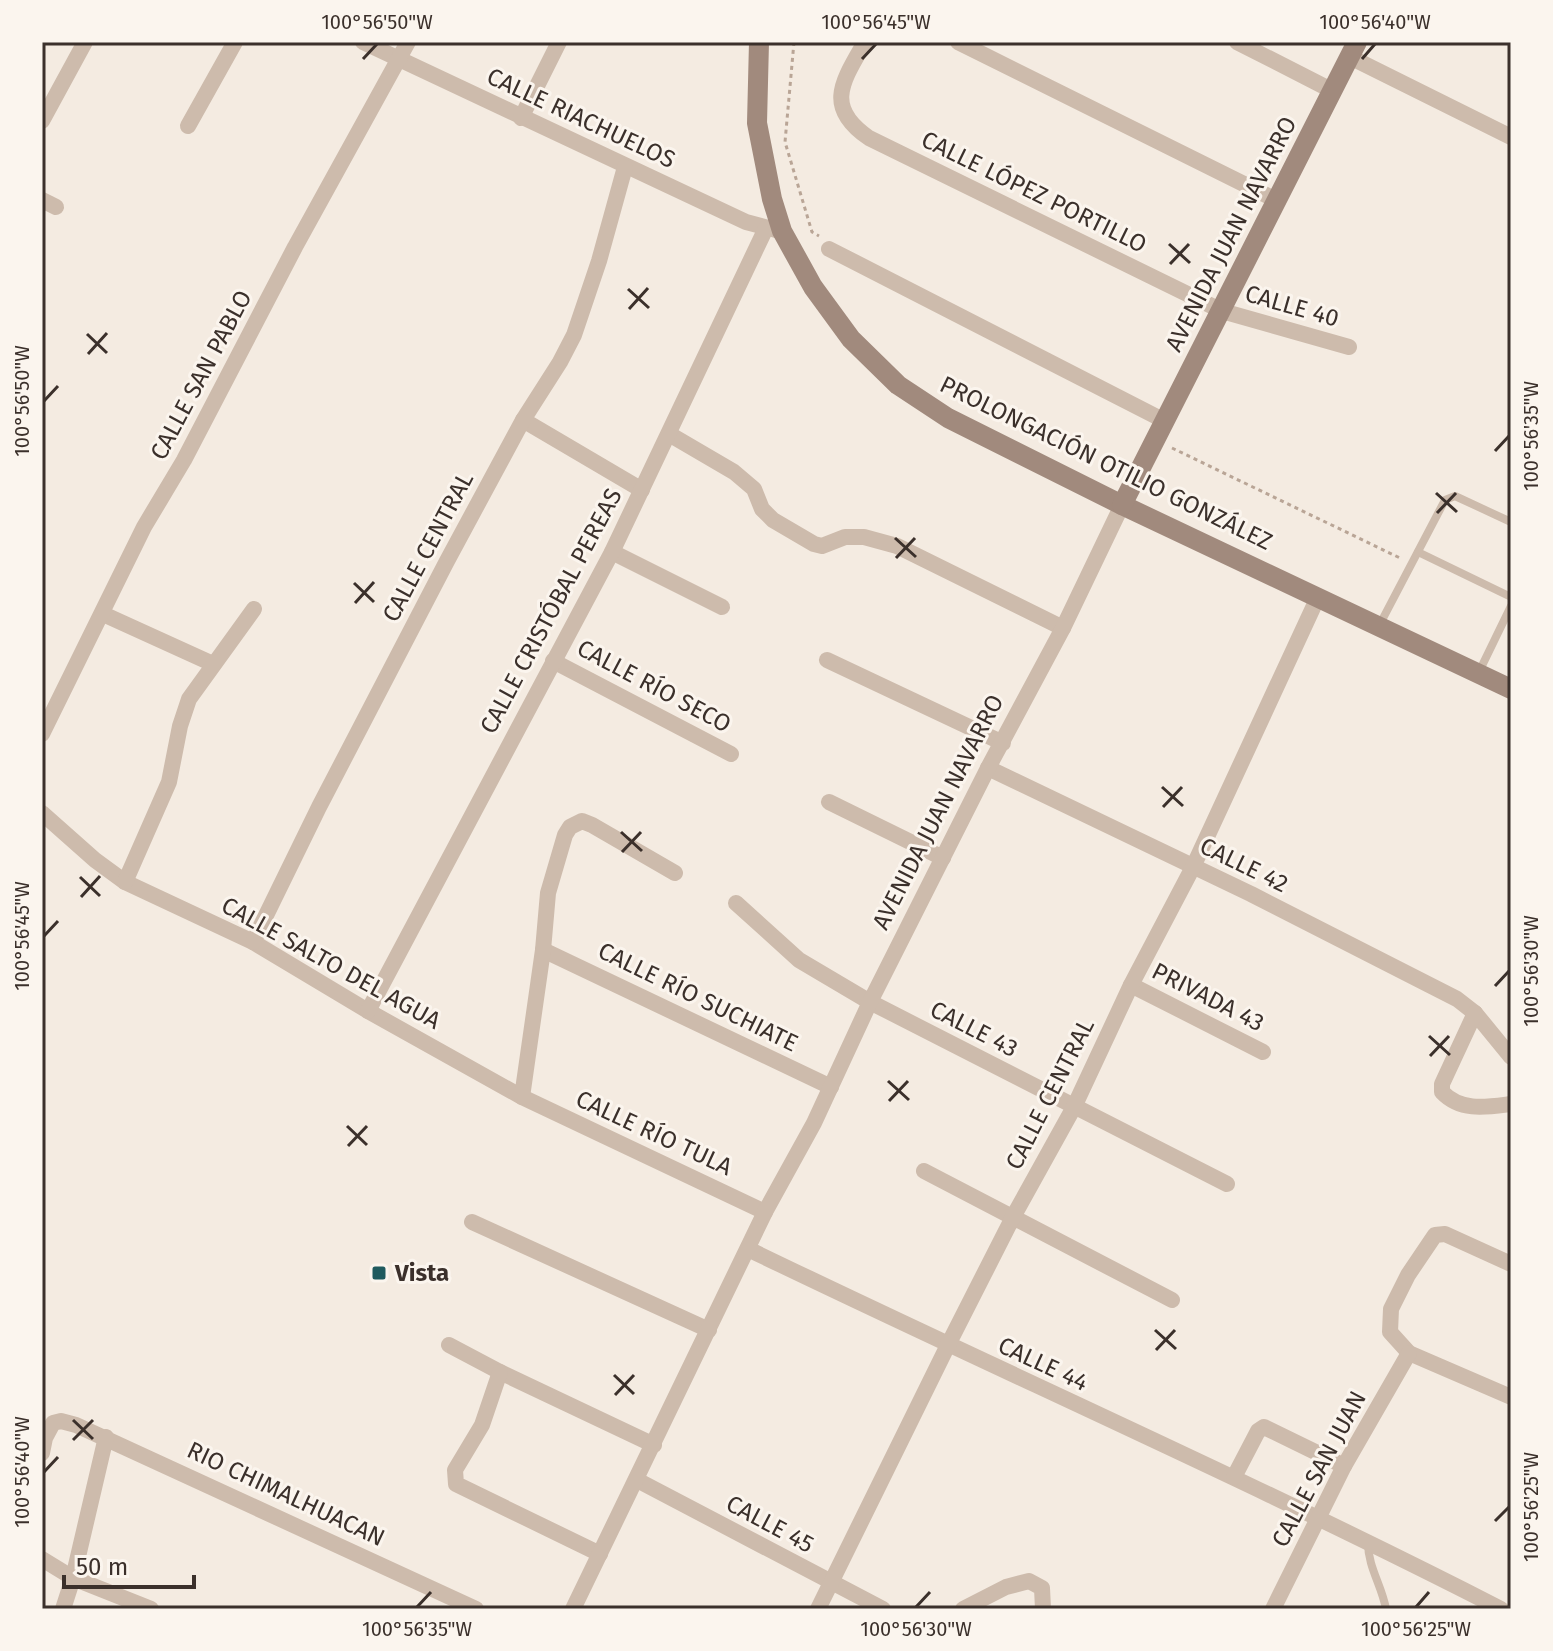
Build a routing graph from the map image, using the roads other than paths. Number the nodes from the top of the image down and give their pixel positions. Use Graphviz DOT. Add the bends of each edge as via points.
graph roads {
  1 [pos="85,42"];
  2 [pos="235,42"];
  3 [pos="363,42"];
  4 [pos="408,42"];
  5 [pos="559,42"];
  6 [pos="759,42"];
  7 [pos="865,42"];
  8 [pos="958,42"];
  9 [pos="1237,42"];
  10 [pos="1353,49"];
  11 [pos="398,60"];
  12 [pos="1333,91"];
  13 [pos="521,118"];
  14 [pos="42,121"];
  15 [pos="188,126"];
  16 [pos="1511,137"];
  17 [pos="625,167"];
  18 [pos="1278,201"];
  19 [pos="774,229"];
  20 [pos="829,249"];
  21 [pos="1222,311"];
  22 [pos="1349,347"];
  23 [pos="523,420"];
  24 [pos="1163,420"];
  25 [pos="669,434"];
  26 [pos="642,490"];
  27 [pos="1122,505"];
  28 [pos="1511,522"];
  29 [pos="612,552"];
  30 [pos="1418,552"];
  31 [pos="1318,597"];
  32 [pos="1511,597"];
  33 [pos="1511,606"];
  34 [pos="722,607"];
  35 [pos="254,609"];
  36 [pos="103,614"];
  37 [pos="1379,625"];
  38 [pos="1063,628"];
  39 [pos="827,660"];
  40 [pos="553,661"];
  41 [pos="213,664"];
  42 [pos="1478,674"];
  43 [pos="1511,689"];
  44 [pos="42,734"];
  45 [pos="1003,743"];
  46 [pos="731,754"];
  47 [pos="988,768"];
  48 [pos="829,802"];
  49 [pos="42,813"];
  50 [pos="943,858"];
  51 [pos="1193,867"];
  52 [pos="675,873"];
  53 [pos="125,882"];
  54 [pos="736,903"];
  55 [pos="253,942"];
  56 [pos="543,950"];
  57 [pos="1131,985"];
  58 [pos="870,1002"];
  59 [pos="368,1011"];
  60 [pos="1475,1013"];
  61 [pos="1263,1052"];
  62 [pos="1511,1057"];
  63 [pos="831,1087"];
  64 [pos="522,1097"];
  65 [pos="1511,1104"];
  66 [pos="1074,1107"];
  67 [pos="924,1171"];
  68 [pos="1227,1184"];
  69 [pos="765,1212"];
  70 [pos="1013,1217"];
  71 [pos="472,1222"];
  72 [pos="748,1249"];
  73 [pos="1511,1264"];
  74 [pos="1172,1300"];
  75 [pos="709,1330"];
  76 [pos="449,1345"];
  77 [pos="948,1345"];
  78 [pos="1409,1353"];
  79 [pos="500,1372"];
  80 [pos="1511,1397"];
  81 [pos="106,1437"];
  82 [pos="654,1445"];
  83 [pos="42,1453"];
  84 [pos="1344,1466"];
  85 [pos="1234,1477"];
  86 [pos="637,1480"];
  87 [pos="1319,1519"];
  88 [pos="1368,1542"];
  89 [pos="600,1554"];
  90 [pos="42,1559"];
  91 [pos="73,1578"];
  92 [pos="831,1584"];
  93 [pos="63,1609"];
  94 [pos="151,1609"];
  95 [pos="476,1609"];
  96 [pos="573,1609"];
  97 [pos="818,1609"];
  98 [pos="883,1609"];
  99 [pos="963,1609"];
  100 [pos="1043,1609"];
  101 [pos="1273,1609"];
  102 [pos="1386,1609"];
  103 [pos="1501,1609"];
  1 -- 14 [label="street"];
  2 -- 15 [label="street"];
  3 -- 11 [label="street, CALLE RIACHUELOS"];
  4 -- 11 [label="street, CALLE SAN PABLO"];
  5 -- 13 [label="street"];
  6 -- 19 [label="main road, PROLONGACIÓN OTILIO GONZÁLEZ" via="757,123"];
  7 -- 21 [label="street, CALLE LÓPEZ PORTILLO" via="840,102 849,122 869,138"];
  8 -- 18 [label="street"];
  9 -- 12 [label="street"];
  10 -- 12 [label="main road, AVENIDA JUAN NAVARRO"];
  10 -- 16 [label="street"];
  11 -- 13 [label="street, CALLE RIACHUELOS"];
  11 -- 36 [label="street, CALLE SAN PABLO" via="144,527"];
  12 -- 18 [label="main road, AVENIDA JUAN NAVARRO"];
  13 -- 17 [label="street, CALLE RIACHUELOS"];
  17 -- 19 [label="street, CALLE RIACHUELOS" via="746,222"];
  17 -- 23 [label="street, CALLE CENTRAL" via="574,335"];
  18 -- 21 [label="main road, AVENIDA JUAN NAVARRO"];
  19 -- 25 [label="street, CALLE CRISTÓBAL PEREAS"];
  19 -- 27 [label="main road, PROLONGACIÓN OTILIO GONZÁLEZ" via="851,339 898,385 948,418"];
  20 -- 24 [label="street"];
  21 -- 22 [label="street, CALLE 40"];
  21 -- 24 [label="main road, AVENIDA JUAN NAVARRO"];
  23 -- 26 [label="street"];
  23 -- 55 [label="street, CALLE CENTRAL"];
  24 -- 27 [label="main road, AVENIDA JUAN NAVARRO"];
  25 -- 26 [label="street, CALLE CRISTÓBAL PEREAS"];
  25 -- 38 [label="street" via="734,472 754,489 773,520 814,544 872,537"];
  26 -- 29 [label="street, CALLE CRISTÓBAL PEREAS"];
  27 -- 31 [label="main road, PROLONGACIÓN OTILIO GONZÁLEZ"];
  27 -- 38 [label="street, AVENIDA JUAN NAVARRO"];
  28 -- 30 [label="lane" via="1455,496 1445,500"];
  29 -- 34 [label="street"];
  29 -- 40 [label="street, CALLE CRISTÓBAL PEREAS"];
  30 -- 32 [label="lane"];
  30 -- 37 [label="lane"];
  31 -- 37 [label="main road, PROLONGACIÓN OTILIO GONZÁLEZ"];
  31 -- 51 [label="street, CALLE CENTRAL"];
  33 -- 42 [label="lane"];
  35 -- 41 [label="street"];
  36 -- 41 [label="street"];
  36 -- 44 [label="street, CALLE SAN PABLO"];
  37 -- 42 [label="main road, PROLONGACIÓN OTILIO GONZÁLEZ"];
  38 -- 45 [label="street, AVENIDA JUAN NAVARRO"];
  39 -- 45 [label="street"];
  40 -- 46 [label="street, CALLE RÍO SECO"];
  40 -- 59 [label="street, CALLE CRISTÓBAL PEREAS"];
  41 -- 53 [label="street" via="185,707 169,782"];
  42 -- 43 [label="main road, PROLONGACIÓN OTILIO GONZÁLEZ"];
  45 -- 47 [label="street, AVENIDA JUAN NAVARRO"];
  47 -- 50 [label="street, AVENIDA JUAN NAVARRO"];
  47 -- 51 [label="street, CALLE 42"];
  48 -- 50 [label="street"];
  49 -- 53 [label="street, CALLE SALTO DEL AGUA"];
  50 -- 58 [label="street, AVENIDA JUAN NAVARRO"];
  51 -- 57 [label="street, CALLE CENTRAL"];
  51 -- 60 [label="street, CALLE 42" via="1436,988"];
  52 -- 56 [label="street" via="592,825 575,824 565,835 548,893"];
  53 -- 55 [label="street, CALLE SALTO DEL AGUA"];
  54 -- 58 [label="street, CALLE 43" via="799,960"];
  55 -- 59 [label="street, CALLE SALTO DEL AGUA"];
  56 -- 63 [label="street, CALLE RÍO SUCHIATE"];
  56 -- 64 [label="street"];
  57 -- 61 [label="street, PRIVADA 43"];
  57 -- 66 [label="street, CALLE CENTRAL"];
  58 -- 63 [label="street, AVENIDA JUAN NAVARRO"];
  58 -- 66 [label="street, CALLE 43"];
  59 -- 64 [label="street, CALLE SALTO DEL AGUA"];
  60 -- 62 [label="street, CALLE 42"];
  60 -- 65 [label="street" via="1442,1092 1474,1108"];
  63 -- 69 [label="street, AVENIDA JUAN NAVARRO"];
  64 -- 69 [label="street, CALLE RÍO TULA"];
  66 -- 68 [label="street, CALLE 43"];
  66 -- 70 [label="street, CALLE CENTRAL"];
  67 -- 70 [label="street"];
  69 -- 72 [label="street, AVENIDA JUAN NAVARRO"];
  70 -- 74 [label="street"];
  70 -- 77 [label="street, CALLE CENTRAL"];
  71 -- 75 [label="street"];
  72 -- 75 [label="street, AVENIDA JUAN NAVARRO"];
  72 -- 77 [label="street, CALLE 44"];
  73 -- 78 [label="street" via="1440,1233 1429,1240 1391,1309 1390,1332"];
  75 -- 82 [label="street, AVENIDA JUAN NAVARRO"];
  76 -- 79 [label="street"];
  77 -- 85 [label="street, CALLE 44"];
  77 -- 92 [label="street, CALLE CENTRAL"];
  78 -- 80 [label="street"];
  78 -- 84 [label="street, CALLE SAN JUAN"];
  79 -- 82 [label="street"];
  79 -- 89 [label="street" via="482,1425 455,1470 456,1484"];
  81 -- 83 [label="street, RIO CHIMALHUACAN" via="59,1421 45,1438"];
  81 -- 91 [label="street"];
  81 -- 95 [label="street, RIO CHIMALHUACAN"];
  82 -- 86 [label="street, AVENIDA JUAN NAVARRO"];
  84 -- 85 [label="street" via="1264,1427"];
  84 -- 87 [label="street, CALLE SAN JUAN"];
  85 -- 87 [label="street, CALLE 44"];
  86 -- 89 [label="street, AVENIDA JUAN NAVARRO"];
  86 -- 92 [label="street, CALLE 45"];
  87 -- 88 [label="street, CALLE 44"];
  87 -- 101 [label="street, CALLE SAN JUAN"];
  88 -- 102 [label="lane"];
  88 -- 103 [label="street, CALLE 44"];
  89 -- 96 [label="street, AVENIDA JUAN NAVARRO"];
  90 -- 91 [label="street"];
  91 -- 93 [label="street"];
  91 -- 94 [label="street"];
  92 -- 97 [label="street, CALLE CENTRAL"];
  92 -- 98 [label="street, CALLE 45"];
  99 -- 100 [label="street" via="1029,1581 1042,1588"];
}
